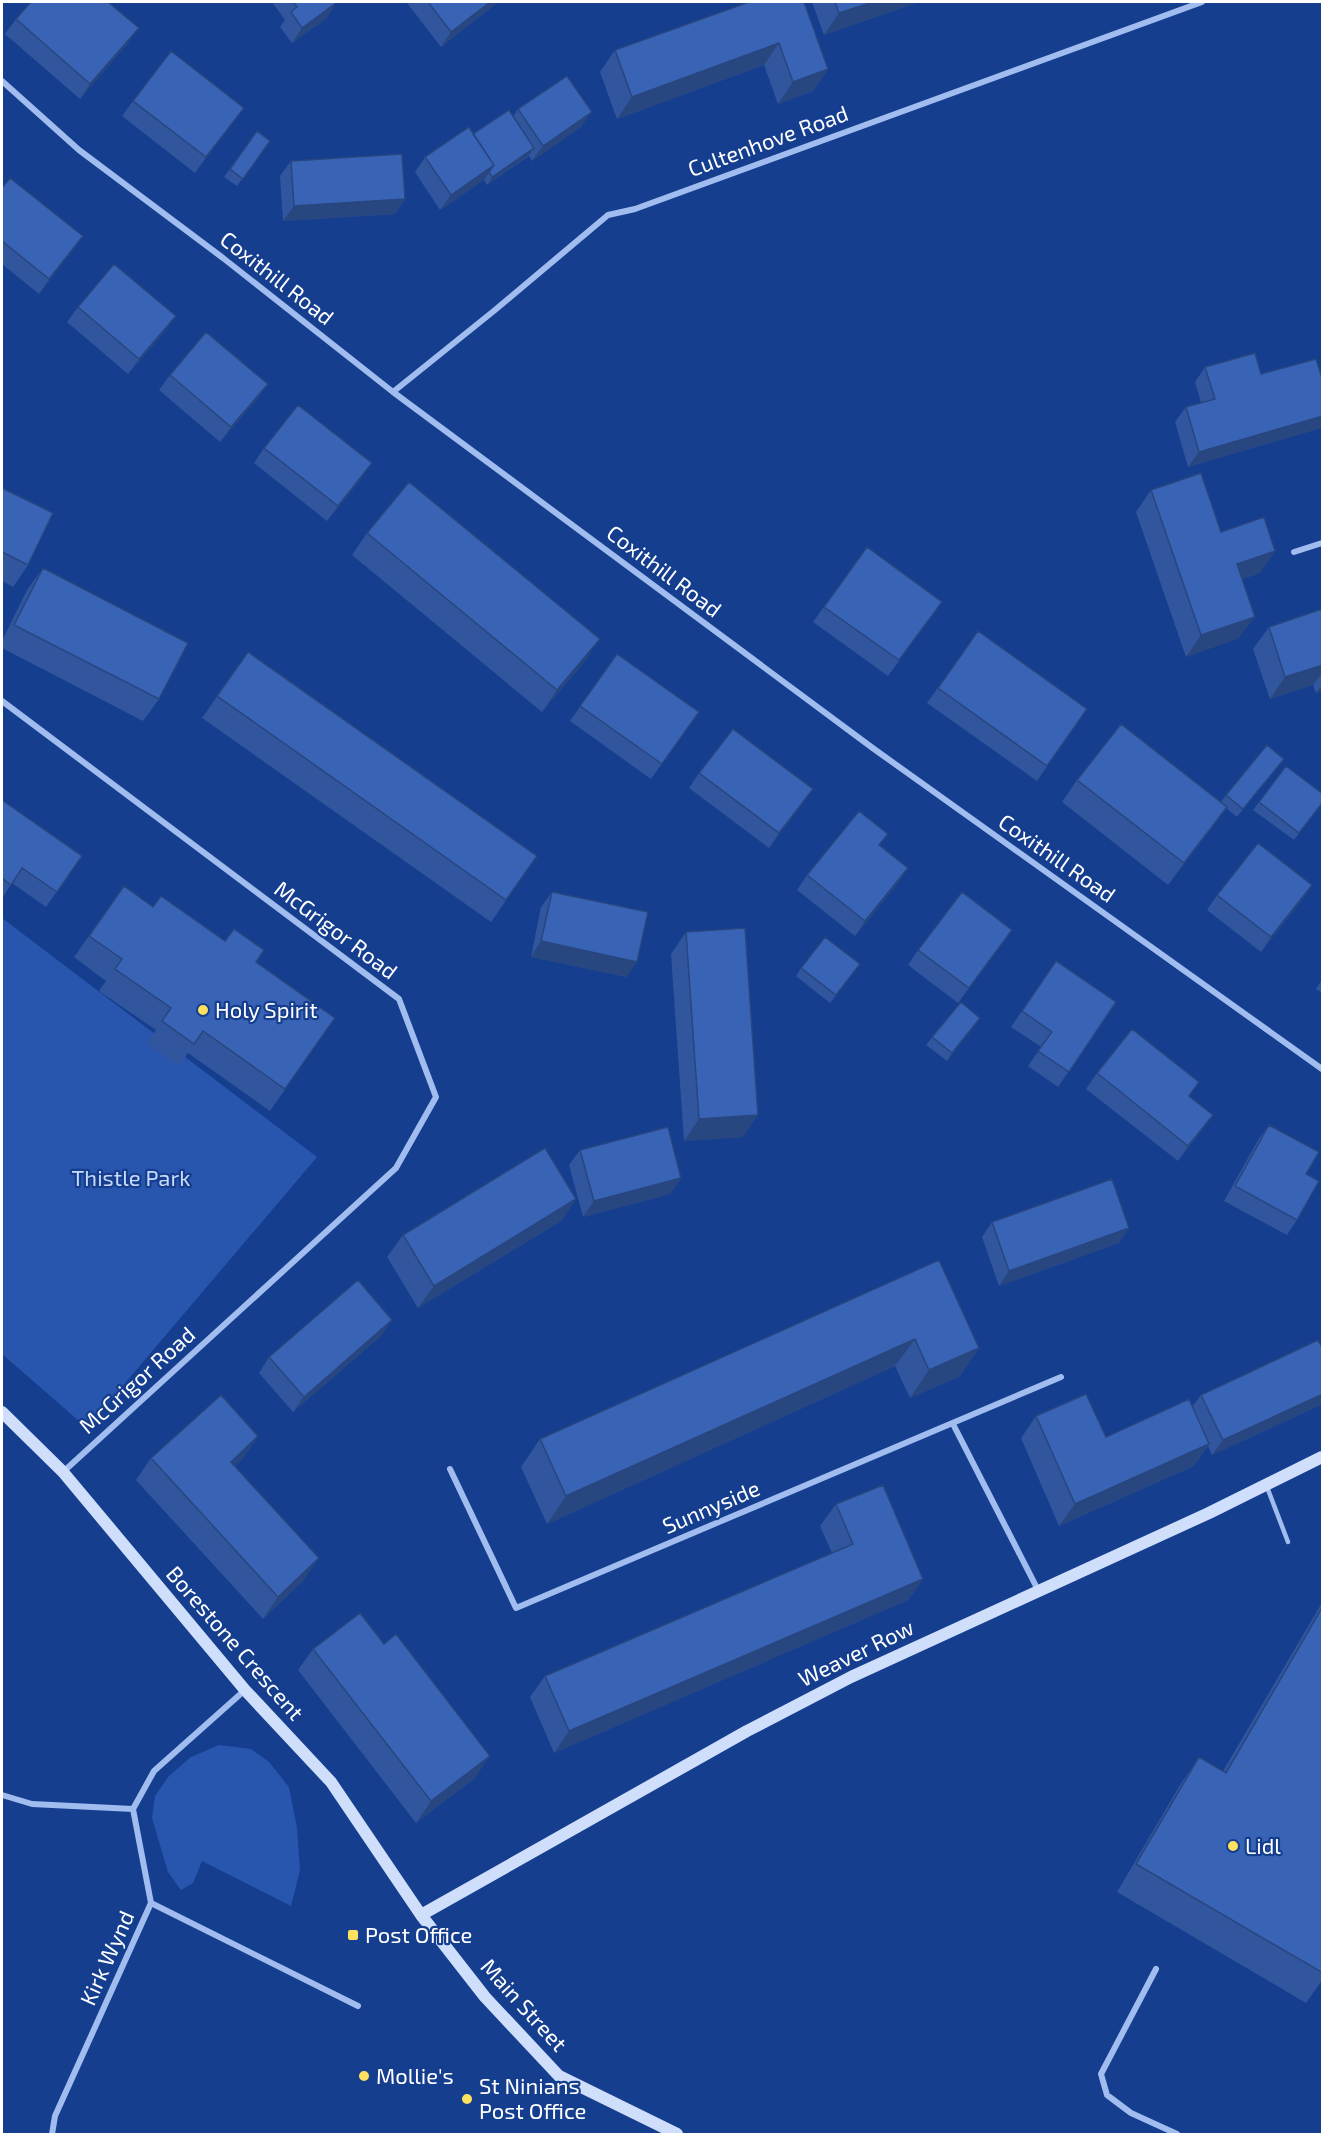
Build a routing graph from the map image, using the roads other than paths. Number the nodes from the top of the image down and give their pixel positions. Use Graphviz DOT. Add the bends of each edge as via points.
graph roads {
  1 [pos="1202,2"];
  2 [pos="2,81"];
  3 [pos="393,392"];
  4 [pos="1323,543"];
  5 [pos="1294,552"];
  6 [pos="2,701"];
  7 [pos="1323,1069"];
  8 [pos="1061,1377"];
  9 [pos="2,1412"];
  10 [pos="953,1424"];
  11 [pos="1323,1456"];
  12 [pos="450,1469"];
  13 [pos="63,1472"];
  14 [pos="1266,1484"];
  15 [pos="1288,1542"];
  16 [pos="1038,1590"];
  17 [pos="245,1690"];
  18 [pos="2,1795"];
  19 [pos="133,1809"];
  20 [pos="151,1903"];
  21 [pos="421,1915"];
  22 [pos="1156,1969"];
  23 [pos="358,2006"];
  24 [pos="52,2134"];
  25 [pos="678,2134"];
  26 [pos="1177,2134"];
  1 -- 3 [label="street, Cultenhove Road" via="635,209 608,215"];
  2 -- 3 [label="street, Coxithill Road" via="79,150"];
  3 -- 7 [label="street, Coxithill Road" via="874,749"];
  4 -- 5 [label="street"];
  6 -- 13 [label="street, McGrigor Road" via="399,999 436,1097 396,1168"];
  8 -- 10 [label="street, Sunnyside"];
  9 -- 13 [label="street, Borestone Crescent"];
  10 -- 12 [label="street, Sunnyside" via="516,1608"];
  10 -- 16 [label="street"];
  11 -- 14 [label="street, Weaver Row"];
  13 -- 17 [label="street, Borestone Crescent"];
  14 -- 15 [label="lane"];
  14 -- 16 [label="street, Weaver Row"];
  16 -- 21 [label="street, Weaver Row" via="851,1677 747,1731"];
  17 -- 19 [label="street" via="154,1771"];
  17 -- 21 [label="street, Borestone Crescent" via="331,1782"];
  18 -- 19 [label="street" via="32,1804"];
  19 -- 20 [label="street, Kirk Wynd"];
  20 -- 23 [label="street"];
  20 -- 24 [label="street, Kirk Wynd" via="55,2116"];
  21 -- 25 [label="street, Main Street" via="485,1997 559,2076"];
  22 -- 26 [label="street" via="1101,2074 1107,2095 1131,2113"];
}
